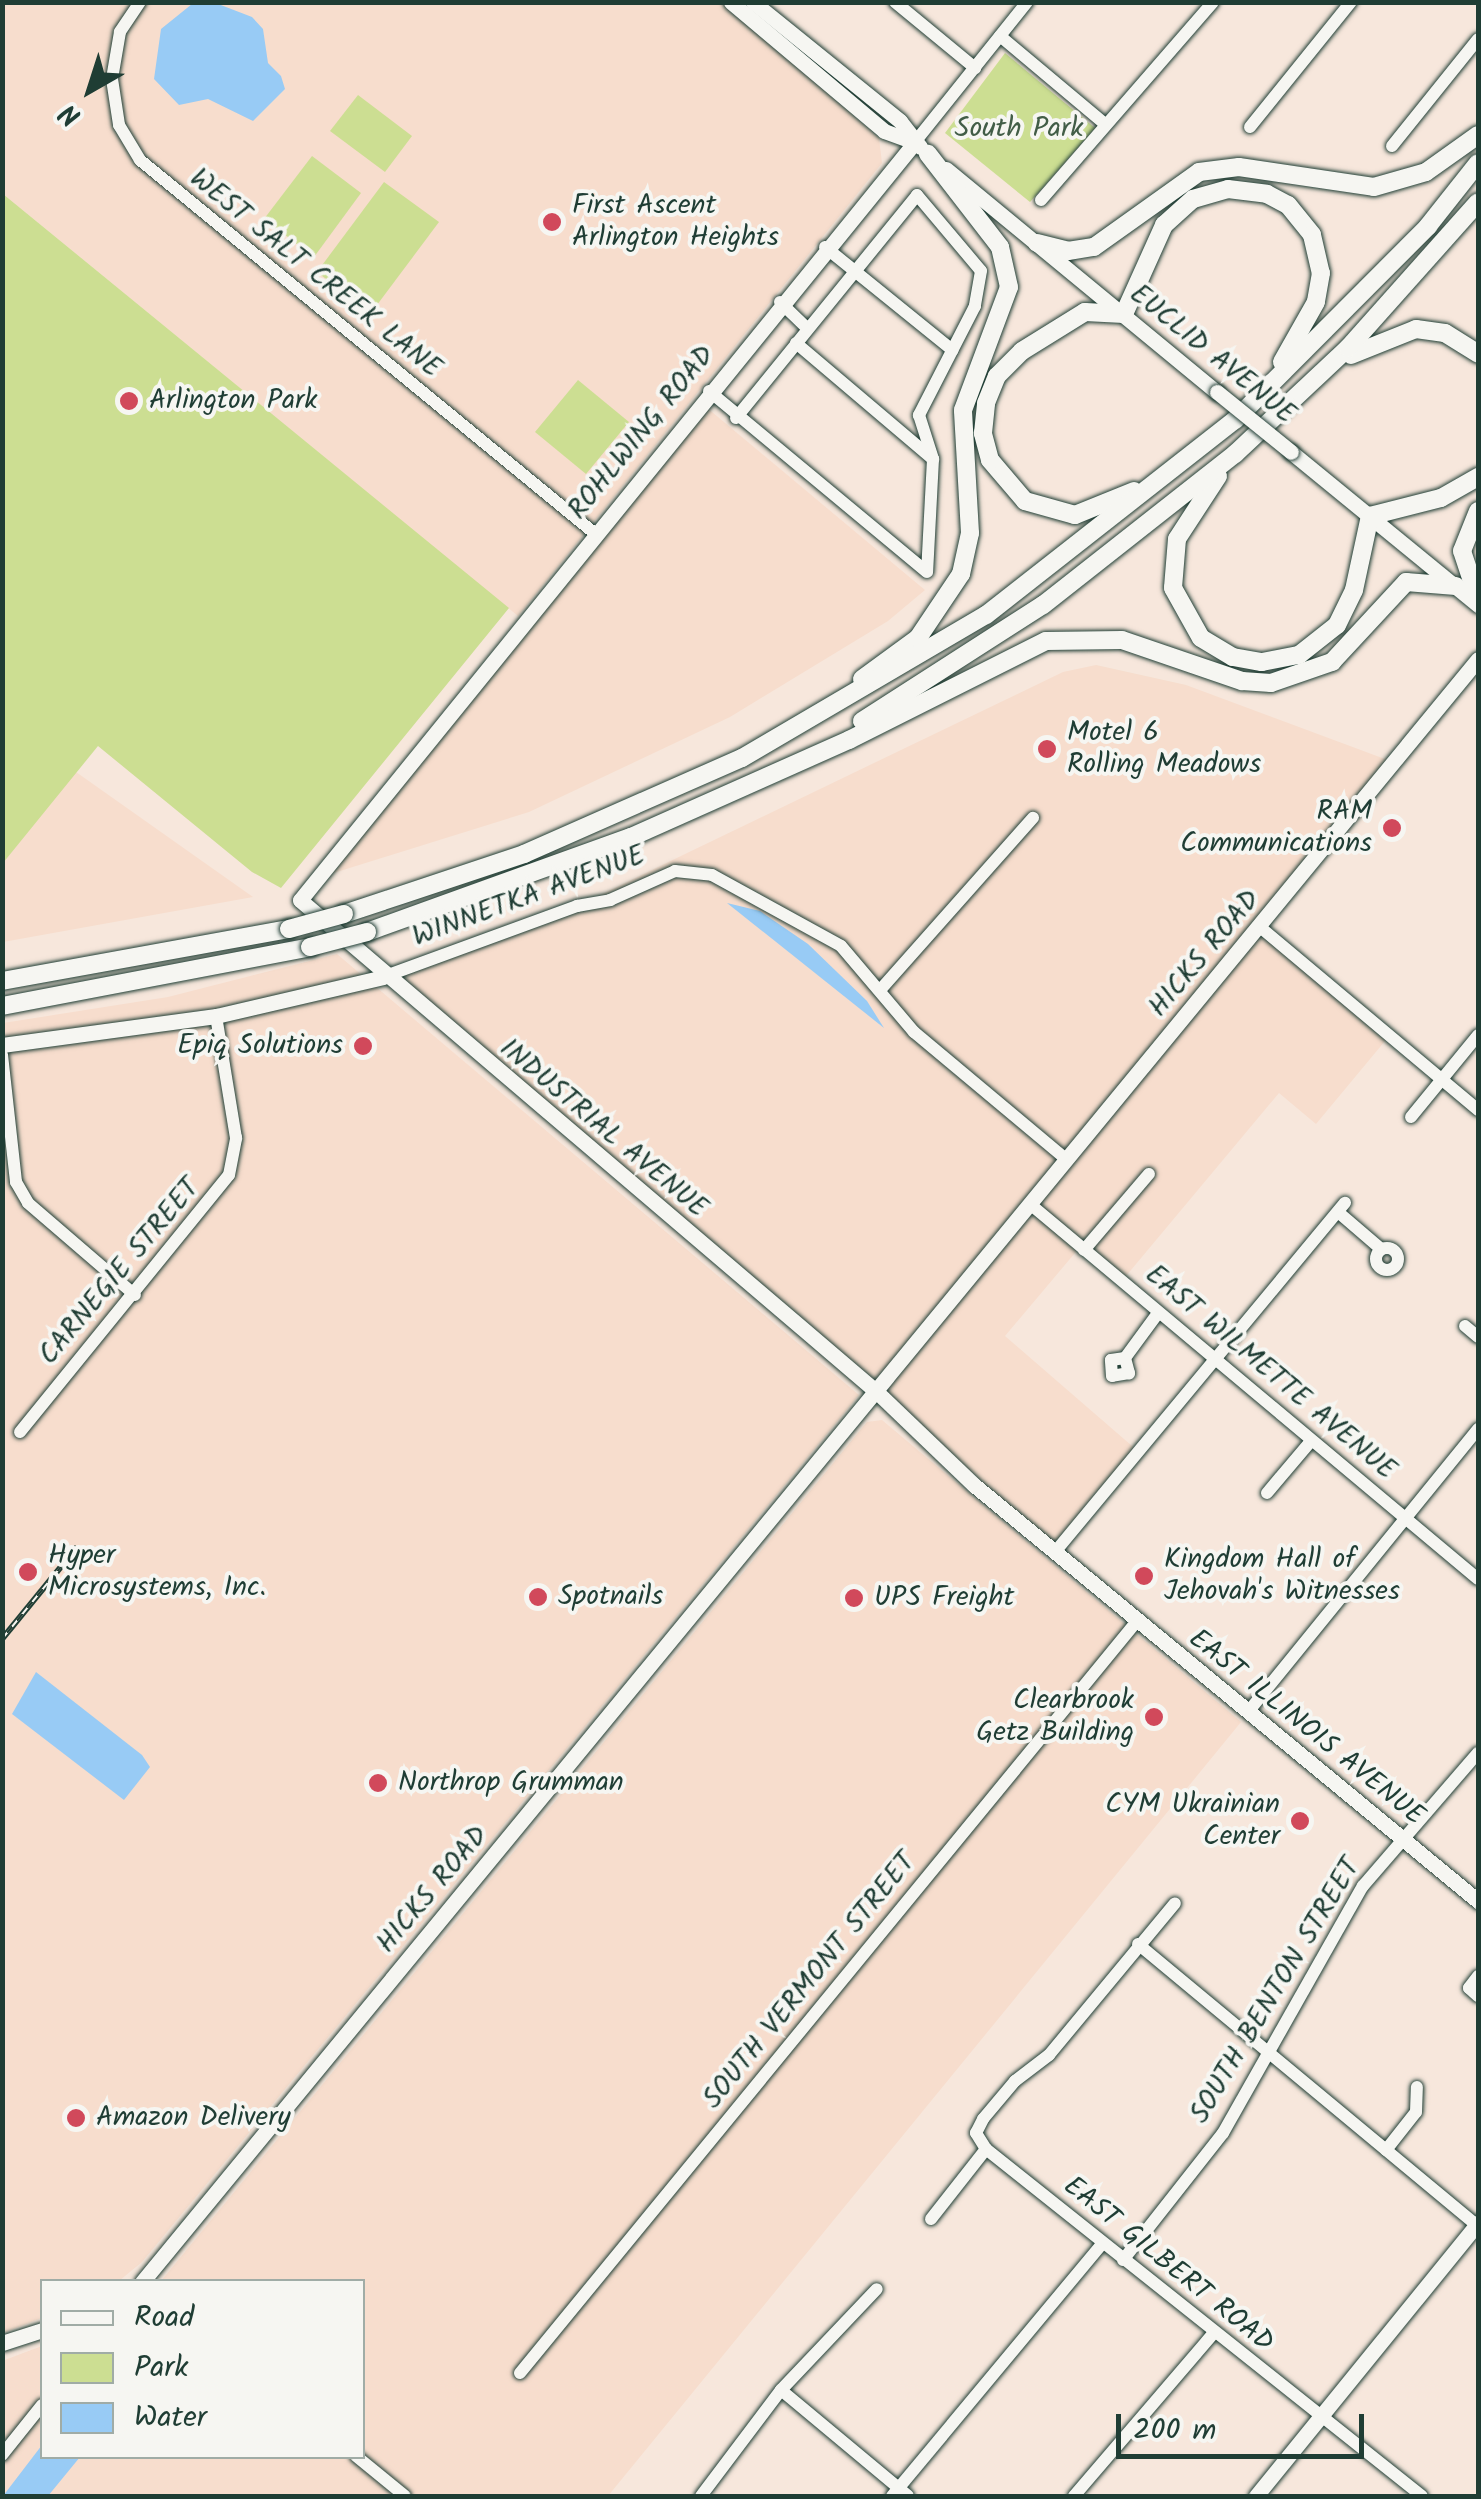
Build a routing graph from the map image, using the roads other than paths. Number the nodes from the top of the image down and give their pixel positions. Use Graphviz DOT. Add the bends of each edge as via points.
graph roads {
  1 [pos="140,2"];
  2 [pos="731,2"];
  3 [pos="752,2"];
  4 [pos="896,2"];
  5 [pos="1027,2"];
  6 [pos="1213,2"];
  7 [pos="1352,2"];
  8 [pos="1000,36"];
  9 [pos="1478,39"];
  10 [pos="974,68"];
  11 [pos="1106,125"];
  12 [pos="1250,127"];
  13 [pos="1478,135"];
  14 [pos="1392,146"];
  15 [pos="921,148"];
  16 [pos="1478,163"];
  17 [pos="1041,200"];
  18 [pos="1478,202"];
  19 [pos="1037,243"];
  20 [pos="825,247"];
  21 [pos="852,271"];
  22 [pos="780,302"];
  23 [pos="1124,314"];
  24 [pos="806,328"];
  25 [pos="796,343"];
  26 [pos="952,350"];
  27 [pos="1478,354"];
  28 [pos="1306,388"];
  29 [pos="709,391"];
  30 [pos="736,418"];
  31 [pos="1235,420"];
  32 [pos="1210,442"];
  33 [pos="1235,454"];
  34 [pos="934,459"];
  35 [pos="1478,477"];
  36 [pos="1478,511"];
  37 [pos="1370,516"];
  38 [pos="593,532"];
  39 [pos="1456,586"];
  40 [pos="1478,602"];
  41 [pos="1478,659"];
  42 [pos="742,758"];
  43 [pos="802,758"];
  44 [pos="1033,818"];
  45 [pos="300,900"];
  46 [pos="1260,927"];
  47 [pos="384,976"];
  48 [pos="2,981"];
  49 [pos="881,989"];
  50 [pos="2,1006"];
  51 [pos="216,1016"];
  52 [pos="1478,1034"];
  53 [pos="2,1045"];
  54 [pos="2,1055"];
  55 [pos="1442,1079"];
  56 [pos="1478,1110"];
  57 [pos="1412,1117"];
  58 [pos="1067,1160"];
  59 [pos="1150,1174"];
  60 [pos="1030,1204"];
  61 [pos="1381,1249"];
  62 [pos="1084,1250"];
  63 [pos="135,1295"];
  64 [pos="1158,1313"];
  65 [pos="1466,1326"];
  66 [pos="1478,1337"];
  67 [pos="1124,1358"];
  68 [pos="1215,1360"];
  69 [pos="878,1393"];
  70 [pos="1478,1429"];
  71 [pos="20,1432"];
  72 [pos="1311,1441"];
  73 [pos="1267,1492"];
  74 [pos="1406,1518"];
  75 [pos="1055,1552"];
  76 [pos="1478,1579"];
  77 [pos="1137,1621"];
  78 [pos="1248,1712"];
  79 [pos="1478,1753"];
  80 [pos="1400,1838"];
  81 [pos="1478,1901"];
  82 [pos="1174,1902"];
  83 [pos="1138,1944"];
  84 [pos="1478,1976"];
  85 [pos="1478,1996"];
  86 [pos="1272,2056"];
  87 [pos="1417,2087"];
  88 [pos="986,2149"];
  89 [pos="1386,2150"];
  90 [pos="931,2219"];
  91 [pos="1478,2225"];
  92 [pos="1102,2244"];
  93 [pos="1123,2260"];
  94 [pos="146,2279"];
  95 [pos="877,2288"];
  96 [pos="40,2331"];
  97 [pos="1213,2334"];
  98 [pos="6,2343"];
  99 [pos="520,2373"];
  100 [pos="781,2390"];
  101 [pos="40,2408"];
  102 [pos="1319,2420"];
  103 [pos="2,2455"];
  104 [pos="360,2459"];
  105 [pos="899,2494"];
  106 [pos="405,2496"];
  107 [pos="701,2496"];
  108 [pos="1074,2496"];
  109 [pos="1258,2496"];
  110 [pos="1422,2496"];
  1 -- 38 [label="street, WEST SALT CREEK LANE" via="120,32 112,79 119,125 140,160"];
  2 -- 15 [label="main road" via="884,131"];
  3 -- 15 [label="main road" via="900,121"];
  4 -- 10 [label="street"];
  5 -- 8 [label="street, ROHLWING ROAD"];
  6 -- 11 [label="street"];
  7 -- 12 [label="street"];
  8 -- 10 [label="street, ROHLWING ROAD"];
  8 -- 11 [label="street"];
  9 -- 14 [label="street"];
  10 -- 15 [label="street, ROHLWING ROAD"];
  11 -- 17 [label="street"];
  13 -- 19 [label="highway" via="1426,172 1374,187 1213,169 1174,186 1094,247 1068,251"];
  15 -- 19 [label="main road, EUCLID AVENUE"];
  15 -- 20 [label="main road, ROHLWING ROAD"];
  15 -- 42 [label="highway" via="1009,265 1006,296 963,410 966,562 942,608 901,654"];
  16 -- 31 [label="highway" via="1428,226"];
  18 -- 28 [label="highway"];
  19 -- 23 [label="main road, EUCLID AVENUE"];
  20 -- 21 [label="street"];
  20 -- 22 [label="main road, ROHLWING ROAD"];
  21 -- 24 [label="street"];
  21 -- 26 [label="street"];
  21 -- 26 [label="street" via="910,197 928,203 981,270 980,291"];
  22 -- 24 [label="street"];
  22 -- 29 [label="main road, ROHLWING ROAD"];
  23 -- 31 [label="highway" via="1164,225 1193,199 1238,188 1288,205 1316,245 1316,302 1296,344"];
  23 -- 32 [label="highway" via="1085,312 1002,370 983,421 996,472 1034,506 1076,515 1110,505"];
  23 -- 37 [label="main road, EUCLID AVENUE, bridge"];
  24 -- 25 [label="street"];
  25 -- 30 [label="street"];
  25 -- 34 [label="street"];
  26 -- 34 [label="street" via="920,414"];
  27 -- 28 [label="highway" via="1445,333 1416,329 1359,349"];
  28 -- 33 [label="highway"];
  29 -- 30 [label="street"];
  29 -- 38 [label="main road, ROHLWING ROAD"];
  30 -- 34 [label="street" via="927,572"];
  31 -- 32 [label="highway"];
  32 -- 42 [label="highway" via="986,615"];
  33 -- 37 [label="highway" via="1180,531 1171,567 1184,616 1225,654 1275,662 1322,642 1349,605"];
  33 -- 43 [label="highway" via="1043,605"];
  35 -- 37 [label="highway" via="1442,498"];
  36 -- 40 [label="highway" via="1462,552"];
  37 -- 39 [label="main road, EUCLID AVENUE"];
  38 -- 45 [label="main road, ROHLWING ROAD"];
  39 -- 40 [label="main road, EUCLID AVENUE"];
  39 -- 43 [label="highway" via="1425,578 1406,582 1345,650 1290,680 1242,681 1122,640 1046,641"];
  41 -- 46 [label="main road, HICKS ROAD"];
  42 -- 48 [label="highway, bridge" via="524,854 344,914"];
  43 -- 50 [label="highway, bridge" via="549,870 367,932"];
  44 -- 49 [label="street"];
  45 -- 47 [label="main road, INDUSTRIAL AVENUE"];
  46 -- 55 [label="street"];
  46 -- 58 [label="main road, HICKS ROAD"];
  47 -- 49 [label="street, WINNETKA AVENUE" via="690,870 740,886 814,927"];
  47 -- 51 [label="main road"];
  47 -- 69 [label="main road, INDUSTRIAL AVENUE"];
  49 -- 58 [label="street, WINNETKA AVENUE" via="914,1032"];
  51 -- 53 [label="main road"];
  51 -- 63 [label="street, CARNEGIE STREET" via="235,1157 219,1193"];
  52 -- 55 [label="street"];
  54 -- 63 [label="street" via="20,1188 45,1224"];
  55 -- 56 [label="street"];
  55 -- 57 [label="street"];
  58 -- 60 [label="main road, HICKS ROAD"];
  59 -- 62 [label="street"];
  60 -- 62 [label="street, EAST WILMETTE AVENUE"];
  60 -- 69 [label="main road, HICKS ROAD"];
  61 -- 68 [label="street" via="1341,1208"];
  62 -- 64 [label="street, EAST WILMETTE AVENUE"];
  63 -- 71 [label="street, CARNEGIE STREET"];
  64 -- 67 [label="street"];
  64 -- 68 [label="street, EAST WILMETTE AVENUE"];
  65 -- 66 [label="street"];
  68 -- 72 [label="street, EAST WILMETTE AVENUE"];
  68 -- 75 [label="street"];
  69 -- 75 [label="main road, EAST ILLINOIS AVENUE"];
  69 -- 94 [label="main road, HICKS ROAD"];
  70 -- 74 [label="street"];
  72 -- 73 [label="street"];
  72 -- 74 [label="street, EAST WILMETTE AVENUE"];
  74 -- 76 [label="street, EAST WILMETTE AVENUE"];
  74 -- 78 [label="street"];
  75 -- 77 [label="main road, EAST ILLINOIS AVENUE"];
  77 -- 78 [label="main road, EAST ILLINOIS AVENUE"];
  77 -- 99 [label="street, SOUTH VERMONT STREET"];
  78 -- 80 [label="main road, EAST ILLINOIS AVENUE"];
  79 -- 80 [label="street, SOUTH BENTON STREET"];
  80 -- 81 [label="main road, EAST ILLINOIS AVENUE"];
  80 -- 86 [label="street, SOUTH BENTON STREET" via="1342,1918"];
  82 -- 83 [label="street"];
  83 -- 86 [label="street"];
  83 -- 88 [label="street" via="1049,2054 1015,2080 983,2118 976,2133"];
  84 -- 85 [label="street" via="1469,1988"];
  86 -- 89 [label="street"];
  86 -- 93 [label="street, SOUTH BENTON STREET" via="1224,2132"];
  87 -- 89 [label="street" via="1416,2112"];
  88 -- 90 [label="street"];
  88 -- 92 [label="street, EAST GILBERT ROAD"];
  89 -- 91 [label="street"];
  91 -- 102 [label="main road"];
  92 -- 93 [label="street, EAST GILBERT ROAD"];
  92 -- 105 [label="street"];
  93 -- 97 [label="street, EAST GILBERT ROAD"];
  95 -- 100 [label="street"];
  96 -- 98 [label="main road"];
  97 -- 102 [label="street, EAST GILBERT ROAD"];
  97 -- 108 [label="street"];
  100 -- 105 [label="street"];
  100 -- 107 [label="street"];
  101 -- 103 [label="street"];
  102 -- 109 [label="main road"];
  102 -- 110 [label="street, EAST GILBERT ROAD"];
  104 -- 106 [label="street"];
}
